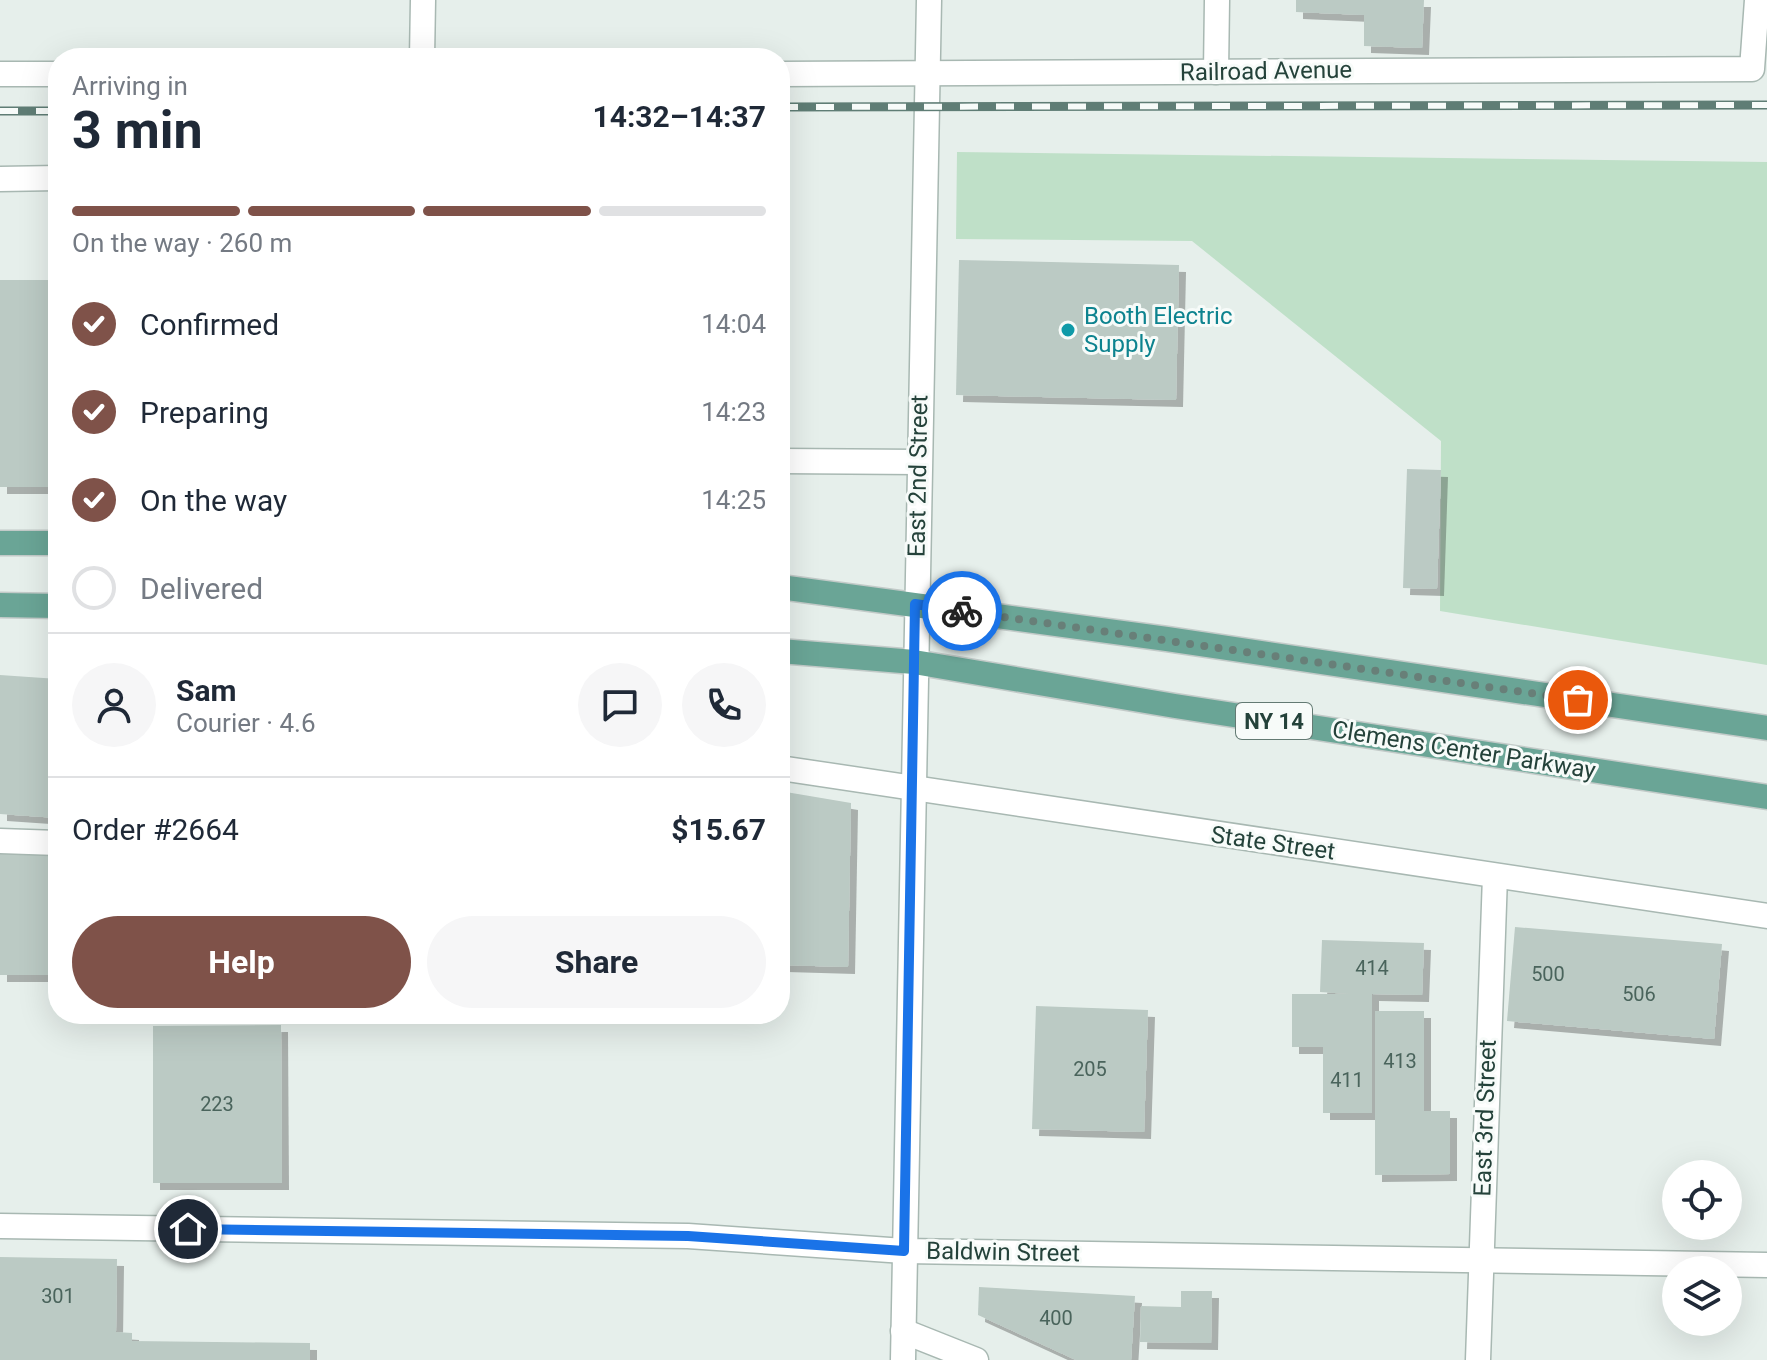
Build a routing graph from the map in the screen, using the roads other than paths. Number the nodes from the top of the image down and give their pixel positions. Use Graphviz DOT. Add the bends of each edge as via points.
graph roads {
  1 [pos="423,0"];
  2 [pos="929,0"];
  3 [pos="1217,0"];
  4 [pos="1757,0"];
  5 [pos="422,48"];
  6 [pos="1216,72"];
  7 [pos="928,73"];
  8 [pos="0,74"];
  9 [pos="48,74"];
  10 [pos="790,74"];
  11 [pos="48,178"];
  12 [pos="0,179"];
  13 [pos="790,461"];
  14 [pos="919,462"];
  15 [pos="0,543"];
  16 [pos="48,543"];
  17 [pos="790,588"];
  18 [pos="915,604"];
  19 [pos="0,605"];
  20 [pos="48,606"];
  21 [pos="790,652"];
  22 [pos="914,662"];
  23 [pos="1767,728"];
  24 [pos="790,770"];
  25 [pos="913,790"];
  26 [pos="1767,797"];
  27 [pos="0,841"];
  28 [pos="48,843"];
  29 [pos="1495,876"];
  30 [pos="1767,916"];
  31 [pos="0,1226"];
  32 [pos="904,1251"];
  33 [pos="1479,1258"];
  34 [pos="1767,1265"];
  35 [pos="903,1331"];
  36 [pos="903,1360"];
  37 [pos="976,1360"];
  38 [pos="1478,1360"];
  1 -- 5 [label="street"];
  2 -- 7 [label="street, East 2nd Street"];
  3 -- 6 [label="street"];
  4 -- 6 [label="street, Railroad Avenue" via="1752,69"];
  6 -- 7 [label="street, Railroad Avenue"];
  7 -- 10 [label="street, Railroad Avenue"];
  7 -- 14 [label="street, East 2nd Street"];
  8 -- 9 [label="street"];
  11 -- 12 [label="street"];
  13 -- 14 [label="street"];
  14 -- 18 [label="street, East 2nd Street"];
  15 -- 16 [label="main road"];
  17 -- 18 [label="main road"];
  18 -- 22 [label="street, East 2nd Street"];
  18 -- 23 [label="main road"];
  19 -- 20 [label="main road"];
  21 -- 22 [label="main road, Clemens Center Parkway / NY 14"];
  22 -- 25 [label="street, East 2nd Street"];
  22 -- 26 [label="main road, Clemens Center Parkway / NY 14"];
  24 -- 25 [label="street, State Street"];
  25 -- 29 [label="street, State Street"];
  25 -- 32 [label="street, East 2nd Street"];
  27 -- 28 [label="street"];
  29 -- 30 [label="street, State Street"];
  29 -- 33 [label="street, East 3rd Street"];
  31 -- 32 [label="street, Baldwin Street" via="688,1236"];
  32 -- 33 [label="street, Baldwin Street"];
  32 -- 35 [label="street, East 2nd Street"];
  33 -- 34 [label="street, Baldwin Street"];
  33 -- 38 [label="street, East 3rd Street"];
  35 -- 36 [label="street, East 2nd Street"];
  35 -- 37 [label="street"];
}
